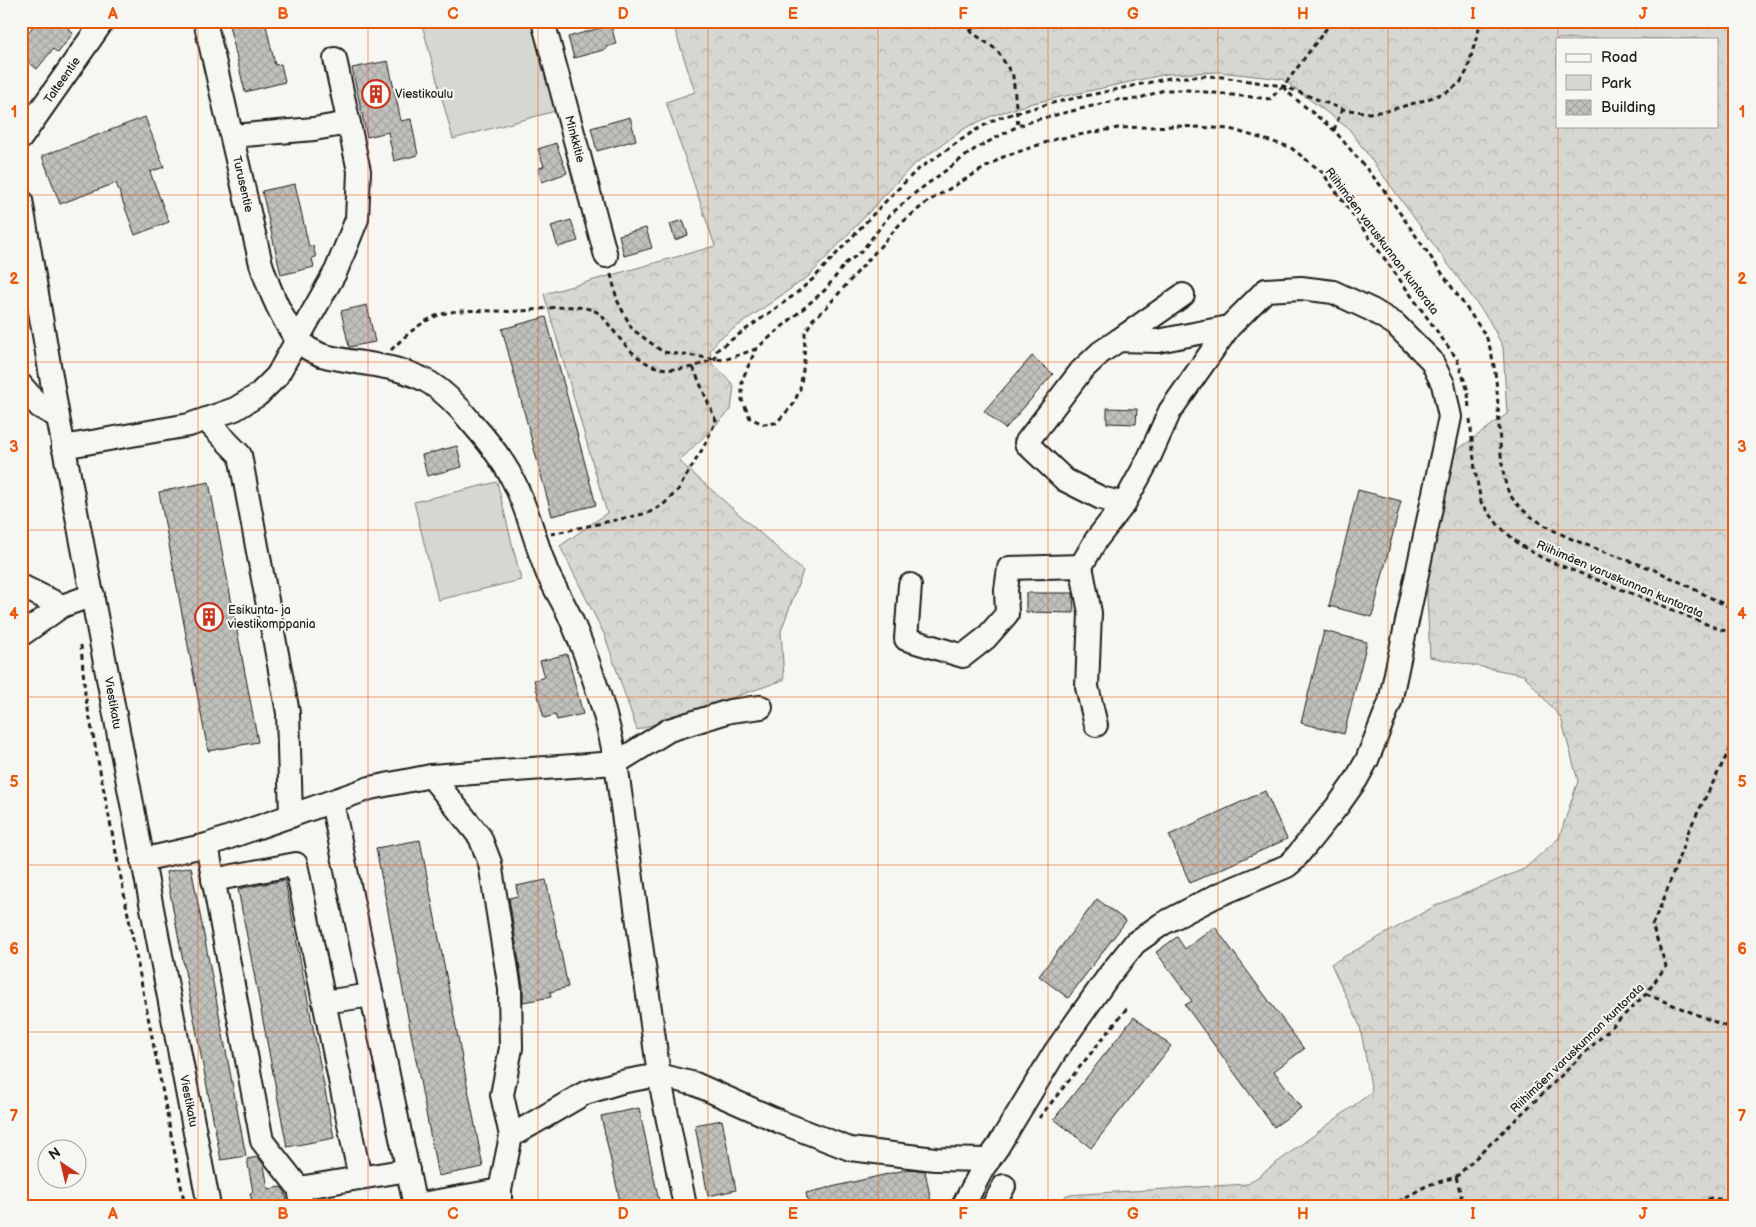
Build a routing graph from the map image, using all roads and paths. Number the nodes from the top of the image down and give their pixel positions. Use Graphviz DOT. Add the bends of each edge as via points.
graph roads {
  1 [pos="102,21"];
  2 [pos="205,21"];
  3 [pos="543,21"];
  4 [pos="968,21"];
  5 [pos="981,21"];
  6 [pos="1332,21"];
  7 [pos="1481,21"];
  8 [pos="970,31"];
  9 [pos="334,58"];
  10 [pos="1283,86"];
  11 [pos="1342,109"];
  12 [pos="1017,112"];
  13 [pos="348,123"];
  14 [pos="1018,126"];
  15 [pos="1334,130"];
  16 [pos="232,136"];
  17 [pos="21,138"];
  18 [pos="21,200"];
  19 [pos="606,256"];
  20 [pos="1183,296"];
  21 [pos="1228,327"];
  22 [pos="297,340"];
  23 [pos="1119,340"];
  24 [pos="756,349"];
  25 [pos="715,358"];
  26 [pos="382,366"];
  27 [pos="693,367"];
  28 [pos="22,386"];
  29 [pos="58,417"];
  30 [pos="206,420"];
  31 [pos="64,447"];
  32 [pos="1124,504"];
  33 [pos="535,538"];
  34 [pos="1081,566"];
  35 [pos="22,583"];
  36 [pos="910,585"];
  37 [pos="93,595"];
  38 [pos="62,606"];
  39 [pos="1735,610"];
  40 [pos="1735,633"];
  41 [pos="21,635"];
  42 [pos="80,637"];
  43 [pos="760,707"];
  44 [pos="1096,725"];
  45 [pos="1735,739"];
  46 [pos="616,763"];
  47 [pos="431,776"];
  48 [pos="332,802"];
  49 [pos="291,816"];
  50 [pos="207,844"];
  51 [pos="142,860"];
  52 [pos="213,880"];
  53 [pos="1646,994"];
  54 [pos="372,995"];
  55 [pos="324,1002"];
  56 [pos="1127,1008"];
  57 [pos="1735,1030"];
  58 [pos="659,1075"];
  59 [pos="1034,1125"];
  60 [pos="511,1136"];
  61 [pos="993,1154"];
  62 [pos="408,1170"];
  63 [pos="1456,1177"];
  64 [pos="360,1178"];
  65 [pos="1004,1186"];
  66 [pos="301,1197"];
  67 [pos="500,1198"];
  68 [pos="1735,1201"];
  69 [pos="415,1205"];
  70 [pos="185,1206"];
  71 [pos="209,1206"];
  72 [pos="685,1206"];
  73 [pos="963,1206"];
  74 [pos="993,1206"];
  75 [pos="1390,1206"];
  76 [pos="1464,1206"];
  77 [pos="1700,1206"];
  1 -- 17 [label="street, Talteentie"];
  2 -- 16 [label="street, Turusentie"];
  3 -- 19 [label="street, Minkkitie"];
  4 -- 8 [label="path"];
  5 -- 8 [label="path"];
  6 -- 10 [label="path, Riihimäen varuskunnan kuntorata"];
  7 -- 11 [label="path" via="1467,71 1460,83 1449,91 1387,111 1369,113"];
  8 -- 12 [label="path" via="997,50 1013,76"];
  9 -- 13 [label="street"];
  10 -- 11 [label="path"];
  10 -- 12 [label="path" via="1222,77 1170,78"];
  10 -- 14 [label="path, Riihimäen varuskunnan kuntorata" via="1270,100 1164,90 1136,99 1117,100 1039,118"];
  10 -- 15 [label="path"];
  11 -- 15 [label="path"];
  12 -- 14 [label="path"];
  12 -- 25 [label="path" via="974,131 916,171 813,279 717,350"];
  13 -- 16 [label="street"];
  13 -- 22 [label="street" via="359,171 357,219 336,271"];
  14 -- 24 [label="path, Riihimäen varuskunnan kuntorata" via="975,149 915,194 890,216 860,252 846,262 825,290"];
  15 -- 39 [label="path" via="1381,186 1486,336 1496,375 1502,459 1507,488 1514,501 1547,527 1573,540 1659,572"];
  16 -- 22 [label="street, Turusentie" via="267,283 280,315"];
  18 -- 29 [label="street, Viestikatu"];
  19 -- 25 [label="path" via="617,300 632,329 663,352"];
  20 -- 23 [label="street"];
  21 -- 23 [label="street" via="1158,341"];
  21 -- 32 [label="street" via="1170,411"];
  21 -- 61 [label="street" via="1266,290 1301,288 1333,292 1395,324 1431,360 1443,384 1450,417 1390,702 1368,760 1356,780 1293,861 1216,896 1135,942 1055,1052"];
  22 -- 26 [label="street" via="321,355"];
  22 -- 30 [label="street" via="285,364 268,386 246,403"];
  23 -- 32 [label="street" via="1081,371 1026,443 1065,480 1101,498"];
  24 -- 25 [label="path" via="724,360"];
  24 -- 40 [label="path, Riihimäen varuskunnan kuntorata" via="742,380 742,400 750,418 763,424 776,423 793,406 800,389 805,333 813,319 899,225 927,202 1003,157 1056,139 1118,128 1176,126 1230,129 1290,147 1322,172 1457,359 1468,391 1481,502 1499,526 1520,545 1544,559"];
  25 -- 27 [label="path"];
  26 -- 27 [label="path" via="389,352 404,337 436,316 452,312 578,307 598,312 628,349 645,363 669,370"];
  26 -- 33 [label="street" via="431,383 459,408 502,462 520,496"];
  27 -- 33 [label="path" via="716,421 678,490 663,505 648,513"];
  28 -- 29 [label="street" via="40,406"];
  29 -- 31 [label="street, Viestikatu"];
  30 -- 31 [label="street"];
  30 -- 49 [label="street" via="240,455 288,713"];
  31 -- 37 [label="street, Viestikatu"];
  32 -- 34 [label="street"];
  33 -- 46 [label="street" via="595,678 608,720"];
  34 -- 36 [label="street" via="1009,568 1007,614 986,638 962,656 906,639"];
  34 -- 44 [label="street" via="1090,613 1087,687"];
  35 -- 38 [label="street"];
  37 -- 38 [label="street"];
  37 -- 51 [label="street, Viestikatu"];
  38 -- 41 [label="street"];
  42 -- 70 [label="path" via="85,694"];
  43 -- 46 [label="street" via="730,711 669,730"];
  45 -- 53 [label="path, Riihimäen varuskunnan kuntorata" via="1689,830 1652,925 1666,966"];
  46 -- 47 [label="street"];
  46 -- 58 [label="street"];
  47 -- 48 [label="street" via="363,790"];
  47 -- 60 [label="street" via="480,837 490,863 510,989 511,1048 502,1095"];
  48 -- 49 [label="street"];
  48 -- 54 [label="street"];
  49 -- 50 [label="street"];
  50 -- 51 [label="street"];
  50 -- 52 [label="street"];
  51 -- 71 [label="street, Viestikatu"];
  52 -- 55 [label="street" via="296,864"];
  52 -- 66 [label="street" via="262,1141"];
  53 -- 57 [label="path"];
  53 -- 63 [label="path, Riihimäen varuskunnan kuntorata"];
  54 -- 55 [label="street"];
  54 -- 62 [label="street"];
  55 -- 64 [label="street"];
  56 -- 59 [label="path"];
  58 -- 60 [label="street" via="585,1093"];
  58 -- 61 [label="street" via="695,1084 850,1149 935,1159"];
  58 -- 72 [label="street"];
  60 -- 67 [label="street"];
  61 -- 73 [label="street"];
  62 -- 64 [label="street"];
  62 -- 69 [label="street"];
  63 -- 75 [label="path, Riihimäen varuskunnan kuntorata" via="1428,1185"];
  63 -- 76 [label="path"];
  64 -- 66 [label="street"];
  65 -- 74 [label="street"];
  67 -- 69 [label="street"];
  68 -- 77 [label="path" via="1710,1198"];
}
